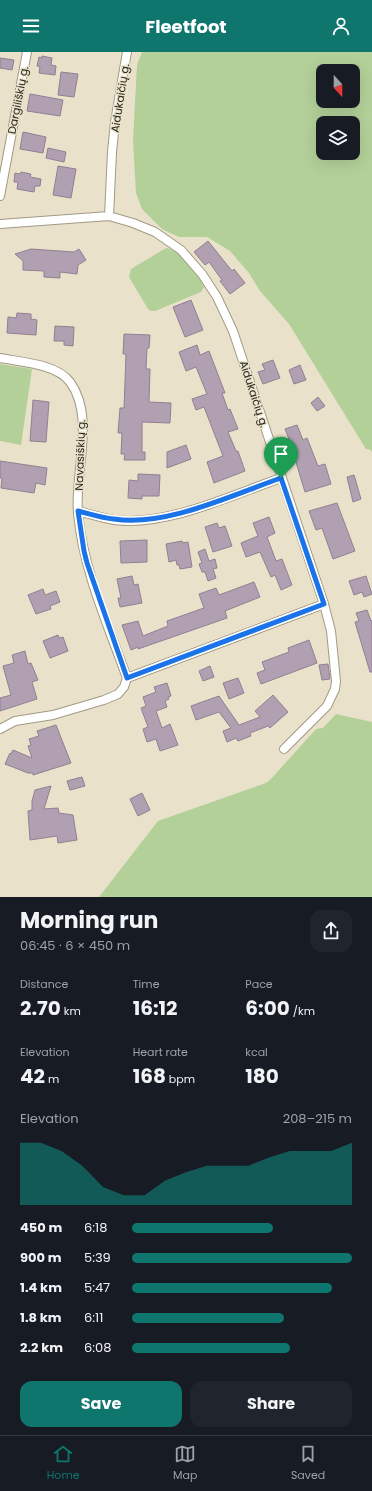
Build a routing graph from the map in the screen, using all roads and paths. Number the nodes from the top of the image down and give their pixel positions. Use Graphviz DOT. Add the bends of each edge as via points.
graph roads {
  1 [pos="27,52"];
  2 [pos="127,52"];
  3 [pos="0,196"];
  4 [pos="110,216"];
  5 [pos="0,224"];
  6 [pos="0,358"];
  7 [pos="281,478"];
  8 [pos="78,511"];
  9 [pos="324,604"];
  10 [pos="127,678"];
  11 [pos="0,729"];
  12 [pos="284,749"];
  1 -- 3 [label="street, Dargiliškių g."];
  2 -- 4 [label="street, Aidukaičių g." via="115,122"];
  4 -- 5 [label="street, Aidukaičių g."];
  4 -- 7 [label="street, Aidukaičių g." via="155,232 181,250 202,274 217,297 233,331"];
  6 -- 8 [label="street, Navasiškių g." via="39,365 61,373 77,392 83,423"];
  7 -- 8 [label="street" via="184,513 151,519 114,520"];
  7 -- 9 [label="street, Aidukaičių g."];
  8 -- 10 [label="street, Navasiškių g." via="87,563"];
  9 -- 10 [label="street"];
  9 -- 12 [label="street, Aidukaičių g." via="331,631 335,689 327,706"];
  10 -- 11 [label="street" via="118,694 104,700 54,715 15,721"];
}
